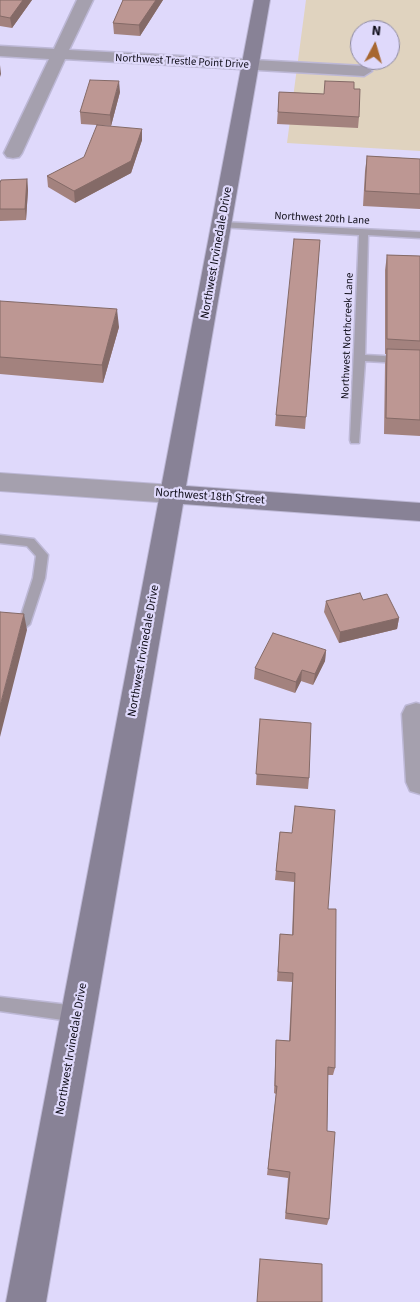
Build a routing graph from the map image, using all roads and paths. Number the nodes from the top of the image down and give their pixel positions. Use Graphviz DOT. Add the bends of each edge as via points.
graph roads {
  1 [pos="85,0"];
  2 [pos="262,0"];
  3 [pos="0,51"];
  4 [pos="58,56"];
  5 [pos="250,65"];
  6 [pos="364,71"];
  7 [pos="13,153"];
  8 [pos="222,225"];
  9 [pos="364,232"];
  10 [pos="420,235"];
  11 [pos="360,358"];
  12 [pos="420,361"];
  13 [pos="355,440"];
  14 [pos="0,482"];
  15 [pos="172,494"];
  16 [pos="420,512"];
  17 [pos="0,540"];
  18 [pos="0,622"];
  19 [pos="418,714"];
  20 [pos="420,782"];
  21 [pos="0,1004"];
  22 [pos="78,1014"];
  23 [pos="26,1302"];
  1 -- 4 [label="street"];
  2 -- 5 [label="main road, Northwest Irvinedale Drive"];
  3 -- 4 [label="street, Northwest Trestle Point Drive"];
  4 -- 5 [label="street, Northwest Trestle Point Drive"];
  4 -- 7 [label="street"];
  5 -- 6 [label="street, Northwest Trestle Point Drive"];
  5 -- 8 [label="main road, Northwest Irvinedale Drive"];
  8 -- 9 [label="lane, Northwest 20th Lane"];
  8 -- 15 [label="main road, Northwest Irvinedale Drive"];
  9 -- 10 [label="lane, Northwest 20th Lane"];
  9 -- 11 [label="lane, Northwest Northcreek Lane"];
  11 -- 12 [label="lane"];
  11 -- 13 [label="lane, Northwest Northcreek Lane"];
  14 -- 15 [label="street, Northwest 18th Street"];
  15 -- 16 [label="main road, Northwest 18th Street"];
  15 -- 22 [label="main road, Northwest Irvinedale Drive"];
  17 -- 18 [label="lane" via="30,542 42,556 39,578 24,624"];
  19 -- 20 [label="street"];
  21 -- 22 [label="lane"];
  22 -- 23 [label="main road, Northwest Irvinedale Drive"];
}
